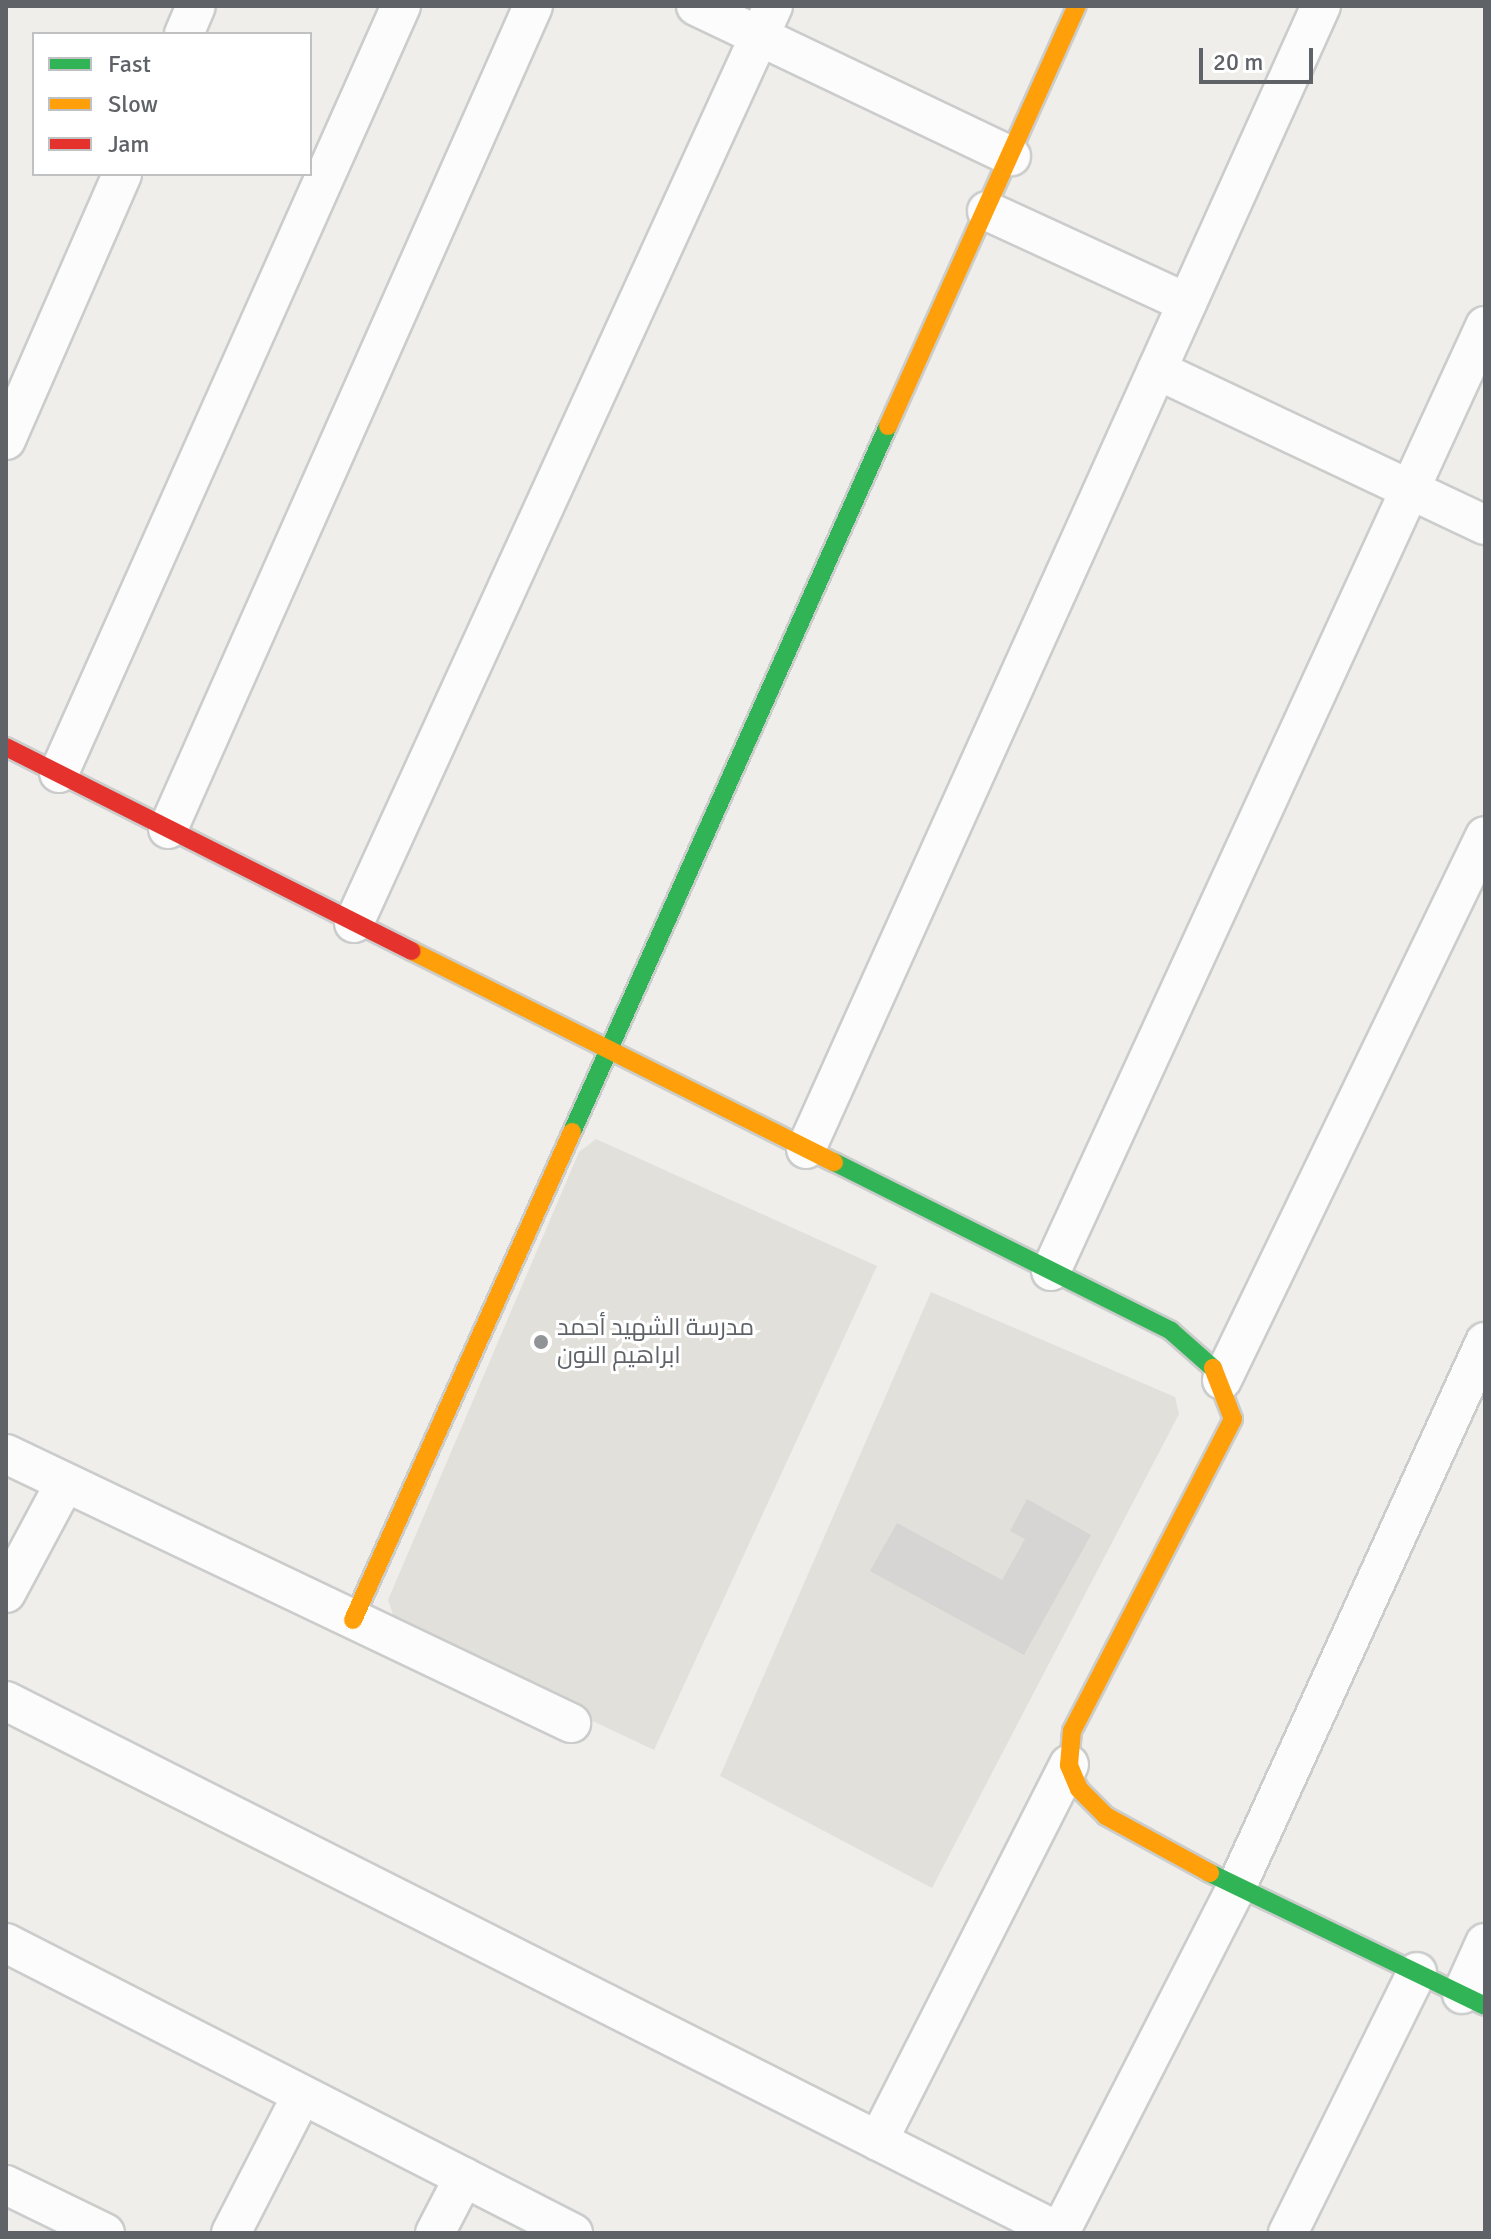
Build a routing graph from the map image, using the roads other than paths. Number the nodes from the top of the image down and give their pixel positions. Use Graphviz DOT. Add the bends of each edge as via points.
graph roads {
  1 [pos="196,6"];
  2 [pos="401,6"];
  3 [pos="533,6"];
  4 [pos="696,6"];
  5 [pos="1077,6"];
  6 [pos="1321,6"];
  7 [pos="766,21"];
  8 [pos="185,32"];
  9 [pos="1011,156"];
  10 [pos="121,176"];
  11 [pos="987,211"];
  12 [pos="1187,303"];
  13 [pos="1485,326"];
  14 [pos="1157,370"];
  15 [pos="6,440"];
  16 [pos="1408,490"];
  17 [pos="1485,525"];
  18 [pos="6,747"];
  19 [pos="59,773"];
  20 [pos="168,829"];
  21 [pos="1485,836"];
  22 [pos="354,923"];
  23 [pos="609,1052"];
  24 [pos="806,1149"];
  25 [pos="1051,1271"];
  26 [pos="1485,1342"];
  27 [pos="1222,1380"];
  28 [pos="1476,1387"];
  29 [pos="6,1454"];
  30 [pos="65,1483"];
  31 [pos="8,1585"];
  32 [pos="353,1620"];
  33 [pos="6,1701"];
  34 [pos="571,1723"];
  35 [pos="1069,1765"];
  36 [pos="1237,1886"];
  37 [pos="6,1943"];
  38 [pos="1485,1943"];
  39 [pos="1417,1972"];
  40 [pos="1473,2000"];
  41 [pos="302,2095"];
  42 [pos="878,2141"];
  43 [pos="464,2177"];
  44 [pos="6,2185"];
  45 [pos="105,2233"];
  46 [pos="231,2233"];
  47 [pos="435,2233"];
  48 [pos="573,2233"];
  49 [pos="1060,2233"];
  50 [pos="1288,2233"];
  1 -- 8 [label="street"];
  2 -- 19 [label="street"];
  3 -- 20 [label="street"];
  4 -- 7 [label="street"];
  5 -- 9 [label="street"];
  6 -- 12 [label="street"];
  7 -- 9 [label="street"];
  7 -- 22 [label="street"];
  9 -- 11 [label="street"];
  10 -- 15 [label="street"];
  11 -- 12 [label="street"];
  11 -- 23 [label="street"];
  12 -- 14 [label="street"];
  13 -- 16 [label="street"];
  14 -- 16 [label="street"];
  14 -- 24 [label="street"];
  16 -- 17 [label="street"];
  16 -- 25 [label="street"];
  18 -- 19 [label="street"];
  19 -- 20 [label="street"];
  20 -- 22 [label="street"];
  21 -- 27 [label="street"];
  22 -- 23 [label="street"];
  23 -- 24 [label="street"];
  23 -- 32 [label="street"];
  24 -- 25 [label="street"];
  25 -- 27 [label="street" via="1171,1331"];
  26 -- 28 [label="street"];
  27 -- 35 [label="street" via="1233,1419 1086,1701 1072,1731"];
  28 -- 36 [label="street"];
  29 -- 30 [label="street"];
  30 -- 31 [label="street"];
  30 -- 32 [label="street"];
  32 -- 34 [label="street"];
  33 -- 42 [label="street"];
  35 -- 36 [label="street" via="1079,1789 1106,1816"];
  35 -- 42 [label="street"];
  36 -- 39 [label="street"];
  36 -- 49 [label="street"];
  37 -- 41 [label="street"];
  38 -- 40 [label="street"];
  39 -- 40 [label="street"];
  39 -- 50 [label="street"];
  41 -- 43 [label="street"];
  41 -- 46 [label="street"];
  42 -- 49 [label="street"];
  43 -- 47 [label="street"];
  43 -- 48 [label="street"];
  44 -- 45 [label="street"];
}
